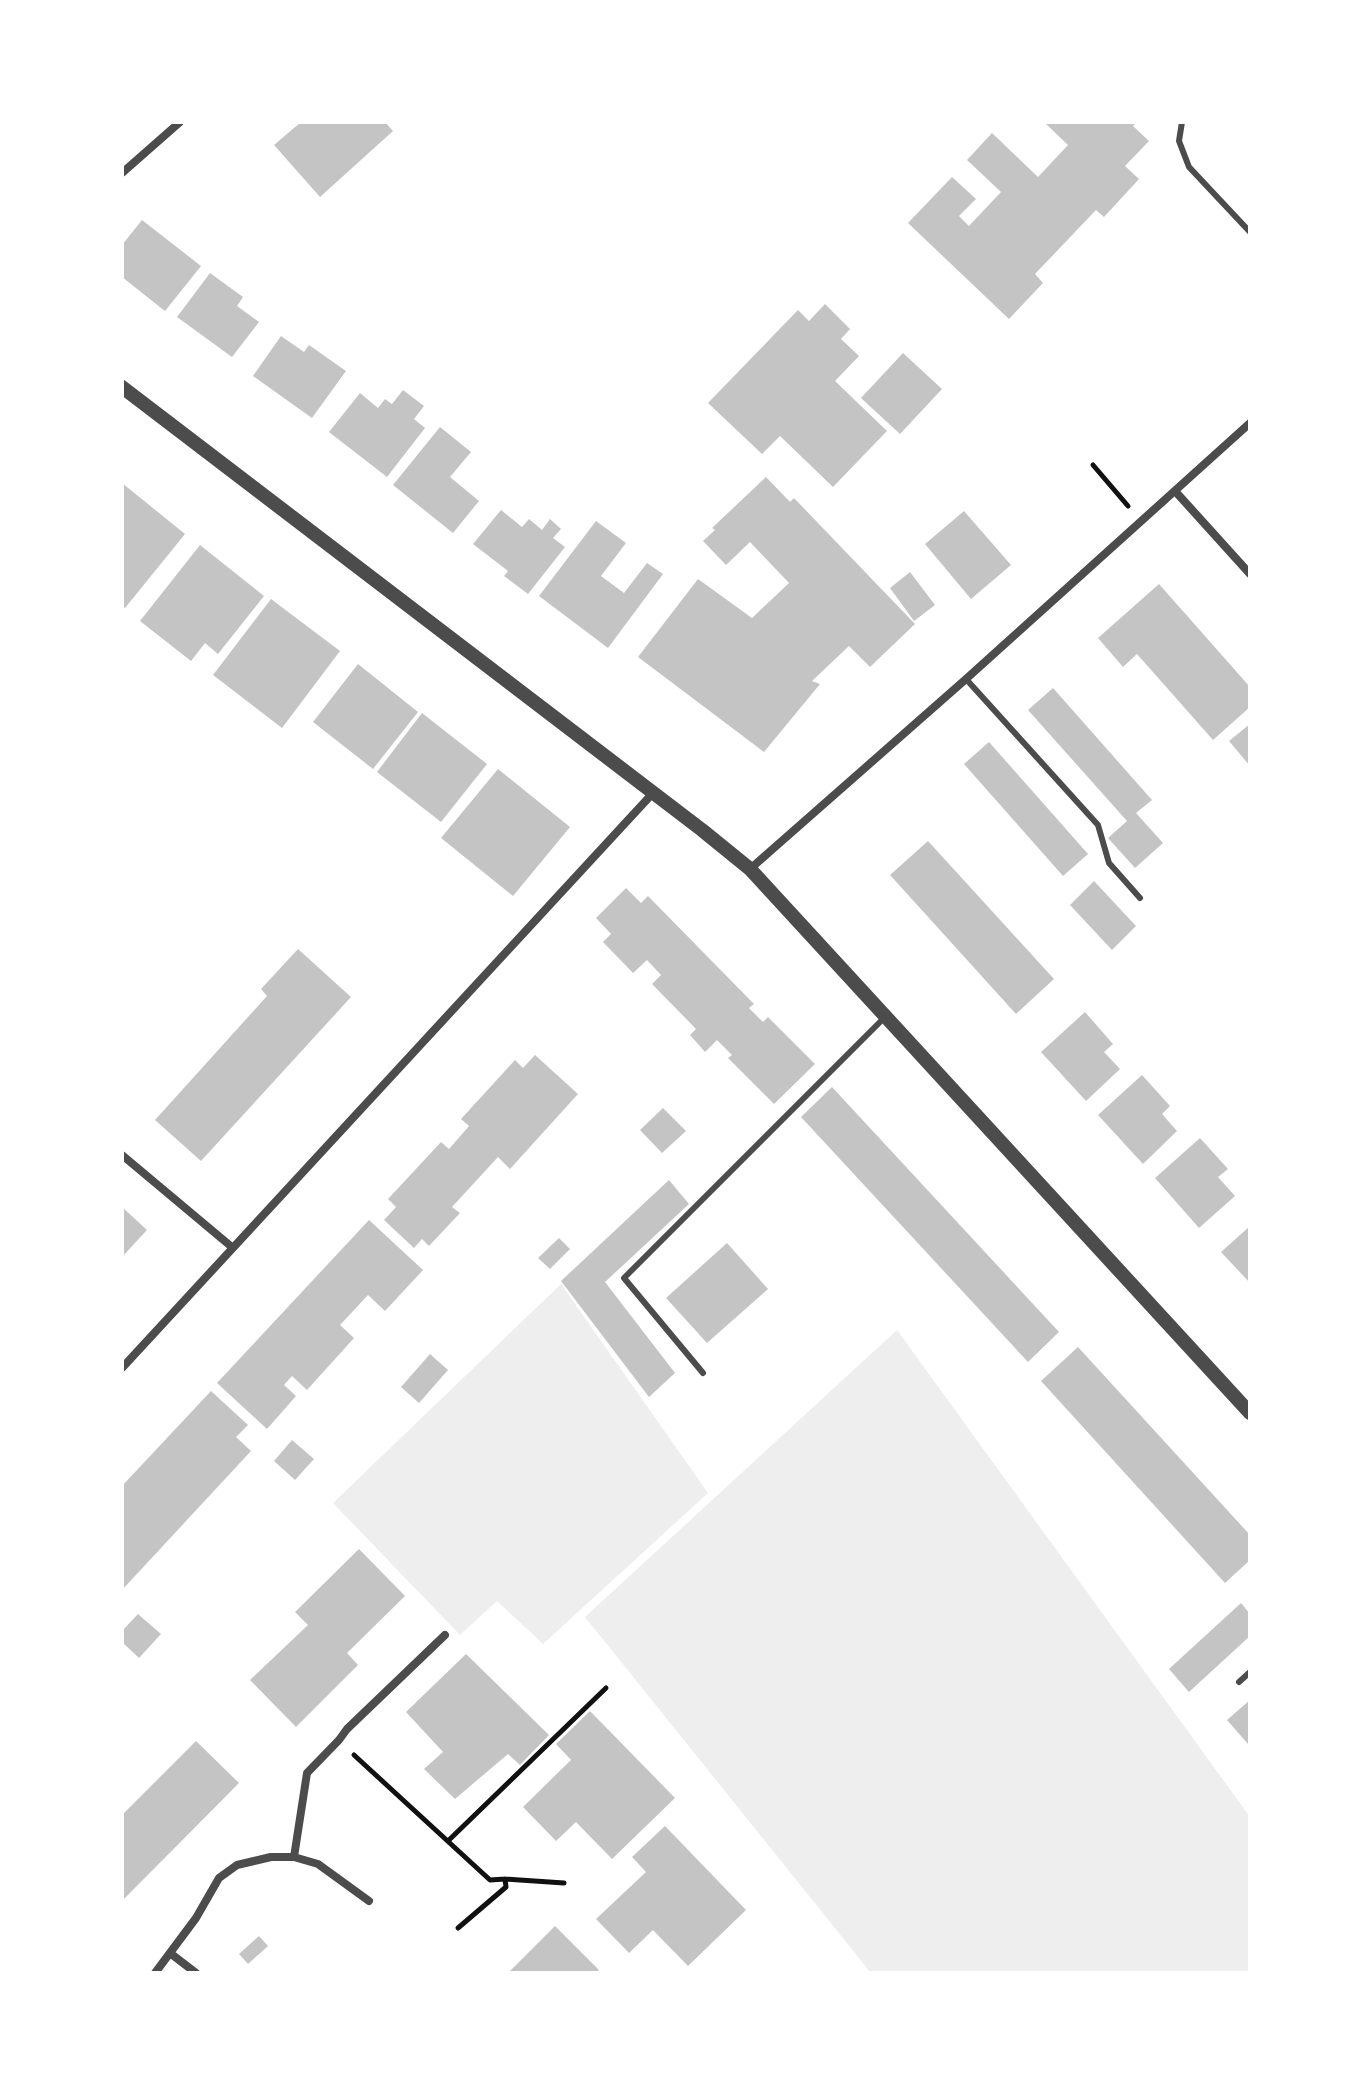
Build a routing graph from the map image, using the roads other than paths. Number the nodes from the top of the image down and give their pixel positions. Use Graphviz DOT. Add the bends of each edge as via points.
graph roads {
  1 [pos="179,122"];
  2 [pos="1182,122"];
  3 [pos="122,173"];
  4 [pos="1250,232"];
  5 [pos="122,387"];
  6 [pos="1250,423"];
  7 [pos="1175,491"];
  8 [pos="1250,574"];
  9 [pos="966,679"];
  10 [pos="653,793"];
  11 [pos="750,869"];
  12 [pos="1140,898"];
  13 [pos="886,1016"];
  14 [pos="122,1155"];
  15 [pos="233,1248"];
  16 [pos="122,1368"];
  17 [pos="703,1373"];
  18 [pos="1250,1413"];
  19 [pos="445,1635"];
  20 [pos="1250,1672"];
  21 [pos="1239,1682"];
  22 [pos="294,1857"];
  23 [pos="369,1901"];
  24 [pos="170,1953"];
  25 [pos="155,1973"];
  26 [pos="196,1973"];
  1 -- 3 [label="street"];
  2 -- 4 [label="lane" via="1179,141 1189,167"];
  5 -- 10 [label="street"];
  6 -- 7 [label="street"];
  7 -- 8 [label="street"];
  7 -- 9 [label="street"];
  9 -- 11 [label="street"];
  9 -- 12 [label="lane" via="1098,825 1109,863"];
  10 -- 11 [label="street"];
  10 -- 15 [label="street"];
  11 -- 13 [label="street"];
  13 -- 17 [label="lane" via="624,1278"];
  13 -- 18 [label="street"];
  14 -- 15 [label="street"];
  15 -- 16 [label="street"];
  19 -- 22 [label="street" via="307,1773"];
  20 -- 21 [label="lane"];
  22 -- 23 [label="street" via="318,1864"];
  22 -- 24 [label="street" via="237,1865 219,1878"];
  24 -- 25 [label="street"];
  24 -- 26 [label="street"];
}
